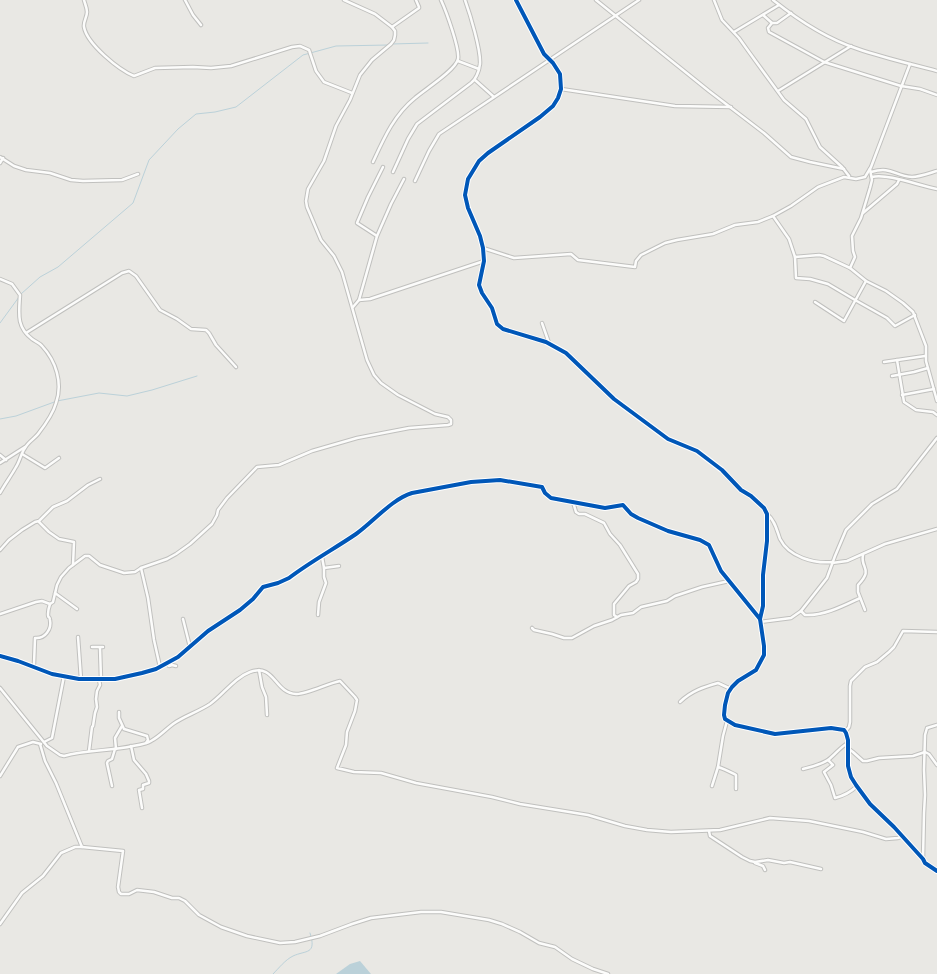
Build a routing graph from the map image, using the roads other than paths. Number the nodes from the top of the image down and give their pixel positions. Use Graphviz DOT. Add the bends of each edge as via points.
graph roads {
  1 [pos="84,0"];
  2 [pos="185,0"];
  3 [pos="344,0"];
  4 [pos="416,0"];
  5 [pos="441,0"];
  6 [pos="465,0"];
  7 [pos="516,0"];
  8 [pos="596,0"];
  9 [pos="639,0"];
  10 [pos="714,0"];
  11 [pos="773,0"];
  12 [pos="779,5"];
  13 [pos="791,13"];
  14 [pos="763,15"];
  15 [pos="615,16"];
  16 [pos="772,23"];
  17 [pos="201,25"];
  18 [pos="392,27"];
  19 [pos="734,32"];
  20 [pos="851,46"];
  21 [pos="549,59"];
  22 [pos="458,61"];
  23 [pos="824,62"];
  24 [pos="910,64"];
  25 [pos="479,69"];
  26 [pos="937,71"];
  27 [pos="474,80"];
  28 [pos="901,86"];
  29 [pos="561,89"];
  30 [pos="778,91"];
  31 [pos="352,93"];
  32 [pos="937,95"];
  33 [pos="494,97"];
  34 [pos="731,107"];
  35 [pos="2,158"];
  36 [pos="373,162"];
  37 [pos="0,163"];
  38 [pos="384,167"];
  39 [pos="844,169"];
  40 [pos="870,171"];
  41 [pos="937,171"];
  42 [pos="393,172"];
  43 [pos="138,174"];
  44 [pos="872,177"];
  45 [pos="850,178"];
  46 [pos="404,179"];
  47 [pos="899,180"];
  48 [pos="415,181"];
  49 [pos="937,189"];
  50 [pos="863,213"];
  51 [pos="773,216"];
  52 [pos="377,236"];
  53 [pos="483,248"];
  54 [pos="795,257"];
  55 [pos="484,261"];
  56 [pos="850,268"];
  57 [pos="0,280"];
  58 [pos="866,281"];
  59 [pos="359,300"];
  60 [pos="855,300"];
  61 [pos="815,302"];
  62 [pos="353,307"];
  63 [pos="915,315"];
  64 [pos="542,323"];
  65 [pos="26,333"];
  66 [pos="550,344"];
  67 [pos="926,356"];
  68 [pos="897,360"];
  69 [pos="884,362"];
  70 [pos="236,366"];
  71 [pos="928,368"];
  72 [pos="899,375"];
  73 [pos="892,376"];
  74 [pos="934,389"];
  75 [pos="902,394"];
  76 [pos="937,401"];
  77 [pos="937,415"];
  78 [pos="937,438"];
  79 [pos="26,447"];
  80 [pos="22,454"];
  81 [pos="0,455"];
  82 [pos="59,458"];
  83 [pos="6,460"];
  84 [pos="0,463"];
  85 [pos="100,479"];
  86 [pos="0,493"];
  87 [pos="573,502"];
  88 [pos="767,514"];
  89 [pos="39,521"];
  90 [pos="937,529"];
  91 [pos="0,550"];
  92 [pos="863,554"];
  93 [pos="322,556"];
  94 [pos="833,562"];
  95 [pos="73,565"];
  96 [pos="339,566"];
  97 [pos="141,568"];
  98 [pos="324,568"];
  99 [pos="729,581"];
  100 [pos="55,593"];
  101 [pos="860,598"];
  102 [pos="50,604"];
  103 [pos="77,609"];
  104 [pos="865,610"];
  105 [pos="801,611"];
  106 [pos="0,614"];
  107 [pos="318,615"];
  108 [pos="618,617"];
  109 [pos="183,619"];
  110 [pos="760,620"];
  111 [pos="532,628"];
  112 [pos="937,632"];
  113 [pos="78,637"];
  114 [pos="92,647"];
  115 [pos="103,647"];
  116 [pos="190,647"];
  117 [pos="100,648"];
  118 [pos="0,656"];
  119 [pos="167,664"];
  120 [pos="33,666"];
  121 [pos="176,666"];
  122 [pos="160,667"];
  123 [pos="259,670"];
  124 [pos="64,676"];
  125 [pos="100,679"];
  126 [pos="81,680"];
  127 [pos="0,688"];
  128 [pos="731,689"];
  129 [pos="680,702"];
  130 [pos="119,712"];
  131 [pos="267,716"];
  132 [pos="727,720"];
  133 [pos="937,725"];
  134 [pos="122,726"];
  135 [pos="845,732"];
  136 [pos="146,743"];
  137 [pos="848,743"];
  138 [pos="40,744"];
  139 [pos="45,744"];
  140 [pos="131,746"];
  141 [pos="115,749"];
  142 [pos="848,749"];
  143 [pos="89,752"];
  144 [pos="925,752"];
  145 [pos="828,760"];
  146 [pos="937,765"];
  147 [pos="718,767"];
  148 [pos="803,769"];
  149 [pos="0,776"];
  150 [pos="112,786"];
  151 [pos="712,786"];
  152 [pos="857,786"];
  153 [pos="736,789"];
  154 [pos="142,808"];
  155 [pos="709,831"];
  156 [pos="903,836"];
  157 [pos="82,847"];
  158 [pos="923,860"];
  159 [pos="755,862"];
  160 [pos="821,869"];
  161 [pos="765,870"];
  162 [pos="937,871"];
  163 [pos="0,924"];
  164 [pos="608,974"];
  1 -- 31 [label="street" via="87,10 84,29 94,47 122,70 134,76 160,68 231,66 300,46 309,50 316,71 324,82"];
  2 -- 17 [label="street"];
  3 -- 18 [label="street" via="375,14"];
  4 -- 18 [label="street" via="419,7"];
  5 -- 22 [label="street" via="458,51"];
  6 -- 25 [label="street" via="478,46"];
  7 -- 21 [label="street"];
  8 -- 15 [label="street"];
  9 -- 15 [label="street"];
  10 -- 19 [label="street" via="719,17"];
  11 -- 12 [label="street"];
  12 -- 13 [label="street"];
  12 -- 14 [label="street"];
  13 -- 16 [label="street" via="777,23"];
  13 -- 20 [label="street"];
  14 -- 16 [label="street"];
  14 -- 19 [label="street"];
  15 -- 21 [label="street"];
  15 -- 34 [label="street"];
  16 -- 23 [label="street" via="768,28 769,32"];
  18 -- 31 [label="street" via="395,31 394,40 366,67"];
  19 -- 30 [label="street"];
  20 -- 23 [label="street"];
  20 -- 24 [label="street"];
  21 -- 29 [label="street" via="560,74"];
  21 -- 33 [label="street"];
  22 -- 25 [label="street"];
  22 -- 36 [label="street" via="397,117 387,131"];
  23 -- 28 [label="street"];
  23 -- 30 [label="street"];
  24 -- 26 [label="street"];
  24 -- 28 [label="street"];
  25 -- 27 [label="street"];
  27 -- 33 [label="street"];
  27 -- 42 [label="street" via="417,124"];
  28 -- 32 [label="street"];
  28 -- 40 [label="street"];
  29 -- 34 [label="street" via="675,106"];
  29 -- 53 [label="street" via="553,106 488,153 479,161 468,179 465,195"];
  30 -- 39 [label="street" via="784,100 806,119 820,147"];
  31 -- 62 [label="street" via="339,119 324,161 308,189 306,201 321,240 334,256 342,272"];
  33 -- 48 [label="street" via="439,134"];
  34 -- 39 [label="street" via="791,156"];
  35 -- 37 [label="street"];
  35 -- 43 [label="street" via="26,170 50,173 71,180 122,180"];
  38 -- 52 [label="street" via="357,223"];
  39 -- 45 [label="street"];
  40 -- 41 [label="street" via="891,170 913,177"];
  40 -- 44 [label="street"];
  40 -- 45 [label="street" via="865,177"];
  44 -- 47 [label="street"];
  44 -- 50 [label="street"];
  45 -- 51 [label="street" via="844,177 818,187"];
  46 -- 52 [label="street"];
  47 -- 49 [label="street"];
  47 -- 50 [label="street"];
  50 -- 56 [label="street" via="852,236 855,257"];
  51 -- 53 [label="street" via="753,223 735,225 719,233 665,243 641,255 635,267 578,260 571,254 514,258"];
  51 -- 54 [label="street" via="789,239"];
  52 -- 59 [label="street"];
  53 -- 55 [label="street"];
  54 -- 56 [label="street" via="819,255"];
  54 -- 60 [label="street" via="796,278 828,284"];
  55 -- 59 [label="street" via="370,299"];
  55 -- 66 [label="street" via="478,286 492,308 497,324 503,329"];
  56 -- 58 [label="street"];
  57 -- 65 [label="street" via="12,284 20,295 18,316"];
  58 -- 60 [label="street"];
  58 -- 63 [label="street" via="886,291"];
  59 -- 62 [label="street"];
  60 -- 61 [label="street" via="844,321"];
  60 -- 63 [label="street" via="887,318 895,326"];
  62 -- 97 [label="street" via="368,364 378,380 412,402 435,414 448,417 452,420 451,424 409,428 351,439 300,455 279,465 257,467 227,498 212,524 190,544 167,559"];
  63 -- 67 [label="street" via="926,346"];
  64 -- 66 [label="street"];
  65 -- 70 [label="street" via="129,271 136,276 160,310 191,329 206,330"];
  65 -- 79 [label="street" via="50,355 57,369 59,386 53,410"];
  66 -- 88 [label="street" via="570,356 624,407 668,438 696,451 722,470 741,490 762,505"];
  67 -- 68 [label="street"];
  67 -- 71 [label="street"];
  68 -- 69 [label="street"];
  68 -- 72 [label="street"];
  71 -- 72 [label="street"];
  71 -- 74 [label="street"];
  72 -- 73 [label="street"];
  72 -- 75 [label="street"];
  74 -- 75 [label="street"];
  74 -- 76 [label="street"];
  75 -- 77 [label="street" via="904,402 916,410"];
  78 -- 94 [label="street" via="896,490 872,504 846,530"];
  79 -- 80 [label="street"];
  79 -- 83 [label="street"];
  80 -- 82 [label="street" via="45,468"];
  80 -- 86 [label="street" via="17,467"];
  81 -- 83 [label="street"];
  83 -- 84 [label="street"];
  85 -- 89 [label="street" via="67,501 53,507"];
  87 -- 93 [label="street" via="551,498 542,488 500,480 472,482 412,493"];
  87 -- 99 [label="street" via="604,508 623,505 638,518 706,543 718,567"];
  87 -- 108 [label="street" via="576,512 604,523 638,574 638,580 615,602 614,614"];
  88 -- 94 [label="street" via="788,550 802,558"];
  88 -- 110 [label="street" via="763,606"];
  89 -- 91 [label="street" via="22,530"];
  89 -- 95 [label="street" via="59,539 74,542"];
  90 -- 92 [label="street" via="884,544"];
  92 -- 94 [label="street" via="847,561"];
  92 -- 101 [label="street" via="866,572 858,586"];
  93 -- 98 [label="street"];
  93 -- 116 [label="street" via="289,578 263,587 240,610 208,631"];
  94 -- 105 [label="street" via="827,578"];
  95 -- 97 [label="street" via="87,556 100,565 124,573 135,572"];
  95 -- 100 [label="street" via="58,581"];
  96 -- 98 [label="street"];
  97 -- 122 [label="street"];
  98 -- 107 [label="street" via="326,583 319,602"];
  99 -- 108 [label="street" via="646,605 633,613"];
  99 -- 110 [label="street"];
  100 -- 102 [label="street" via="54,601"];
  100 -- 103 [label="street"];
  101 -- 104 [label="street"];
  101 -- 105 [label="street" via="838,609 812,616"];
  102 -- 106 [label="street" via="36,602"];
  102 -- 120 [label="street" via="49,630 42,637 35,638"];
  105 -- 110 [label="street" via="791,618"];
  108 -- 111 [label="street" via="572,638"];
  109 -- 116 [label="street"];
  110 -- 128 [label="street" via="765,650 762,660 756,670 738,681"];
  112 -- 135 [label="street" via="902,631 889,652 880,660 865,667 851,681 850,722"];
  113 -- 126 [label="street"];
  114 -- 117 [label="street"];
  115 -- 117 [label="street"];
  116 -- 119 [label="street"];
  117 -- 125 [label="street"];
  118 -- 120 [label="street"];
  119 -- 121 [label="street"];
  119 -- 122 [label="street"];
  120 -- 124 [label="street"];
  122 -- 125 [label="street" via="130,676"];
  123 -- 131 [label="street" via="266,697"];
  123 -- 136 [label="street" via="243,675 210,704 173,724"];
  123 -- 155 [label="street" via="273,677 279,687 291,693 303,693 340,680 355,697 357,700 348,728 346,745 337,768 354,772 381,773 416,783 584,814 647,830"];
  124 -- 126 [label="street"];
  124 -- 139 [label="street" via="52,738"];
  125 -- 126 [label="street"];
  125 -- 143 [label="street"];
  127 -- 139 [label="street"];
  128 -- 129 [label="street" via="718,683 696,690"];
  128 -- 132 [label="street" via="724,715"];
  130 -- 134 [label="street"];
  132 -- 135 [label="street" via="735,725 775,734 831,728"];
  132 -- 147 [label="street"];
  133 -- 144 [label="street" via="926,730"];
  134 -- 136 [label="street" via="147,736"];
  134 -- 141 [label="street" via="116,738"];
  135 -- 137 [label="street"];
  136 -- 140 [label="street"];
  137 -- 142 [label="street"];
  137 -- 145 [label="street"];
  138 -- 139 [label="street"];
  138 -- 149 [label="street" via="33,742 18,747"];
  138 -- 157 [label="street"];
  139 -- 143 [label="street" via="64,756"];
  140 -- 141 [label="street"];
  140 -- 154 [label="street" via="134,760 149,781 139,790"];
  141 -- 143 [label="street"];
  141 -- 150 [label="street" via="107,763"];
  142 -- 144 [label="street" via="867,762"];
  142 -- 152 [label="street" via="848,766"];
  144 -- 146 [label="street"];
  144 -- 158 [label="street"];
  145 -- 148 [label="street"];
  145 -- 152 [label="street" via="833,765 824,772 835,798"];
  147 -- 151 [label="street"];
  147 -- 153 [label="street" via="736,775"];
  152 -- 156 [label="street" via="870,804"];
  155 -- 156 [label="street" via="770,818 809,821 886,839"];
  155 -- 159 [label="street" via="709,835 726,847"];
  156 -- 158 [label="street"];
  157 -- 163 [label="street" via="61,853 44,876 22,893"];
  157 -- 164 [label="street" via="123,851 118,887 120,894 129,894 137,890 179,898 206,920 247,936 275,942 295,942 371,918 442,912 502,924"];
  158 -- 162 [label="street"];
  159 -- 160 [label="street" via="768,860 797,863"];
  159 -- 161 [label="street"];
}
